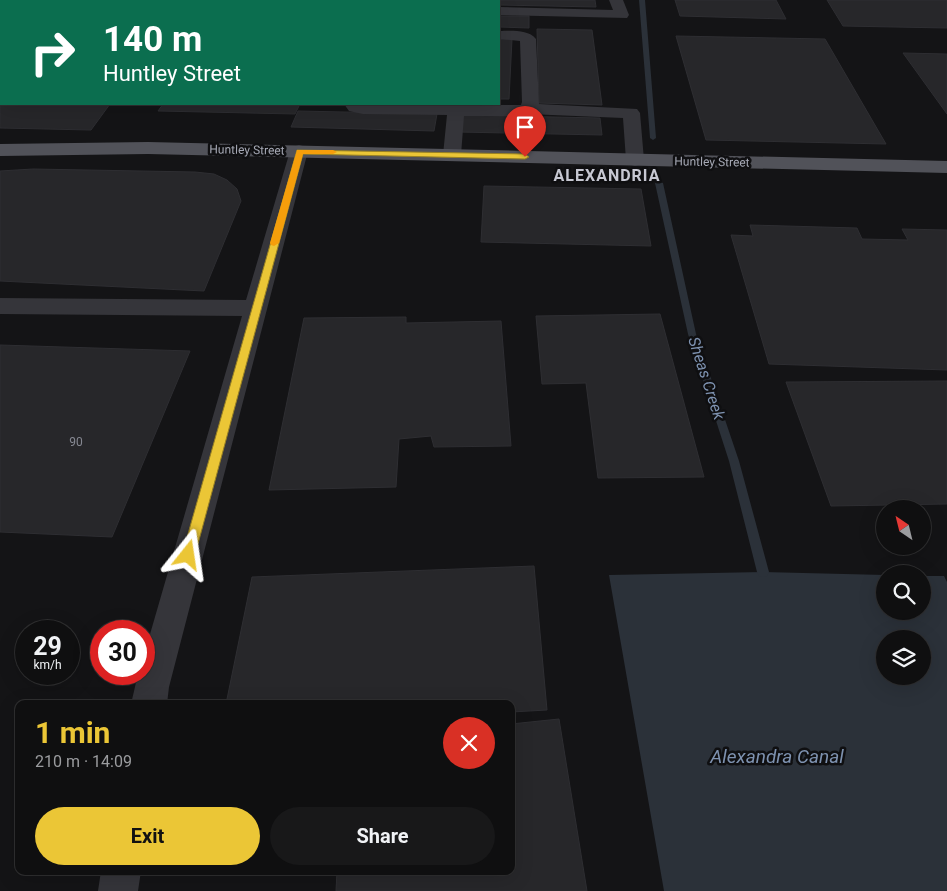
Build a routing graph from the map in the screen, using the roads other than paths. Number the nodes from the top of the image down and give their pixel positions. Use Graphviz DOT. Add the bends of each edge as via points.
graph roads {
  1 [pos="616,0"];
  2 [pos="500,12"];
  3 [pos="500,35"];
  4 [pos="354,105"];
  5 [pos="528,109"];
  6 [pos="456,110"];
  7 [pos="0,140"];
  8 [pos="148,148"];
  9 [pos="0,150"];
  10 [pos="299,151"];
  11 [pos="452,155"];
  12 [pos="634,160"];
  13 [pos="947,167"];
  14 [pos="0,306"];
  15 [pos="0,317"];
  16 [pos="253,318"];
  17 [pos="150,700"];
  18 [pos="120,875"];
  19 [pos="118,891"];
  1 -- 2 [label="street" via="622,15"];
  3 -- 5 [label="street" via="528,38 531,102"];
  4 -- 6 [label="street" via="363,109"];
  5 -- 6 [label="street"];
  5 -- 12 [label="street" via="631,113"];
  6 -- 11 [label="street"];
  7 -- 8 [label="main road, Huntley Street"];
  8 -- 9 [label="main road, Huntley Street"];
  8 -- 10 [label="main road, Huntley Street"];
  10 -- 11 [label="main road, Huntley Street"];
  10 -- 16 [label="street"];
  11 -- 12 [label="main road, Huntley Street"];
  12 -- 13 [label="main road, Huntley Street"];
  14 -- 16 [label="street" via="193,309"];
  15 -- 16 [label="street"];
  16 -- 17 [label="street"];
  18 -- 19 [label="street"];
}
